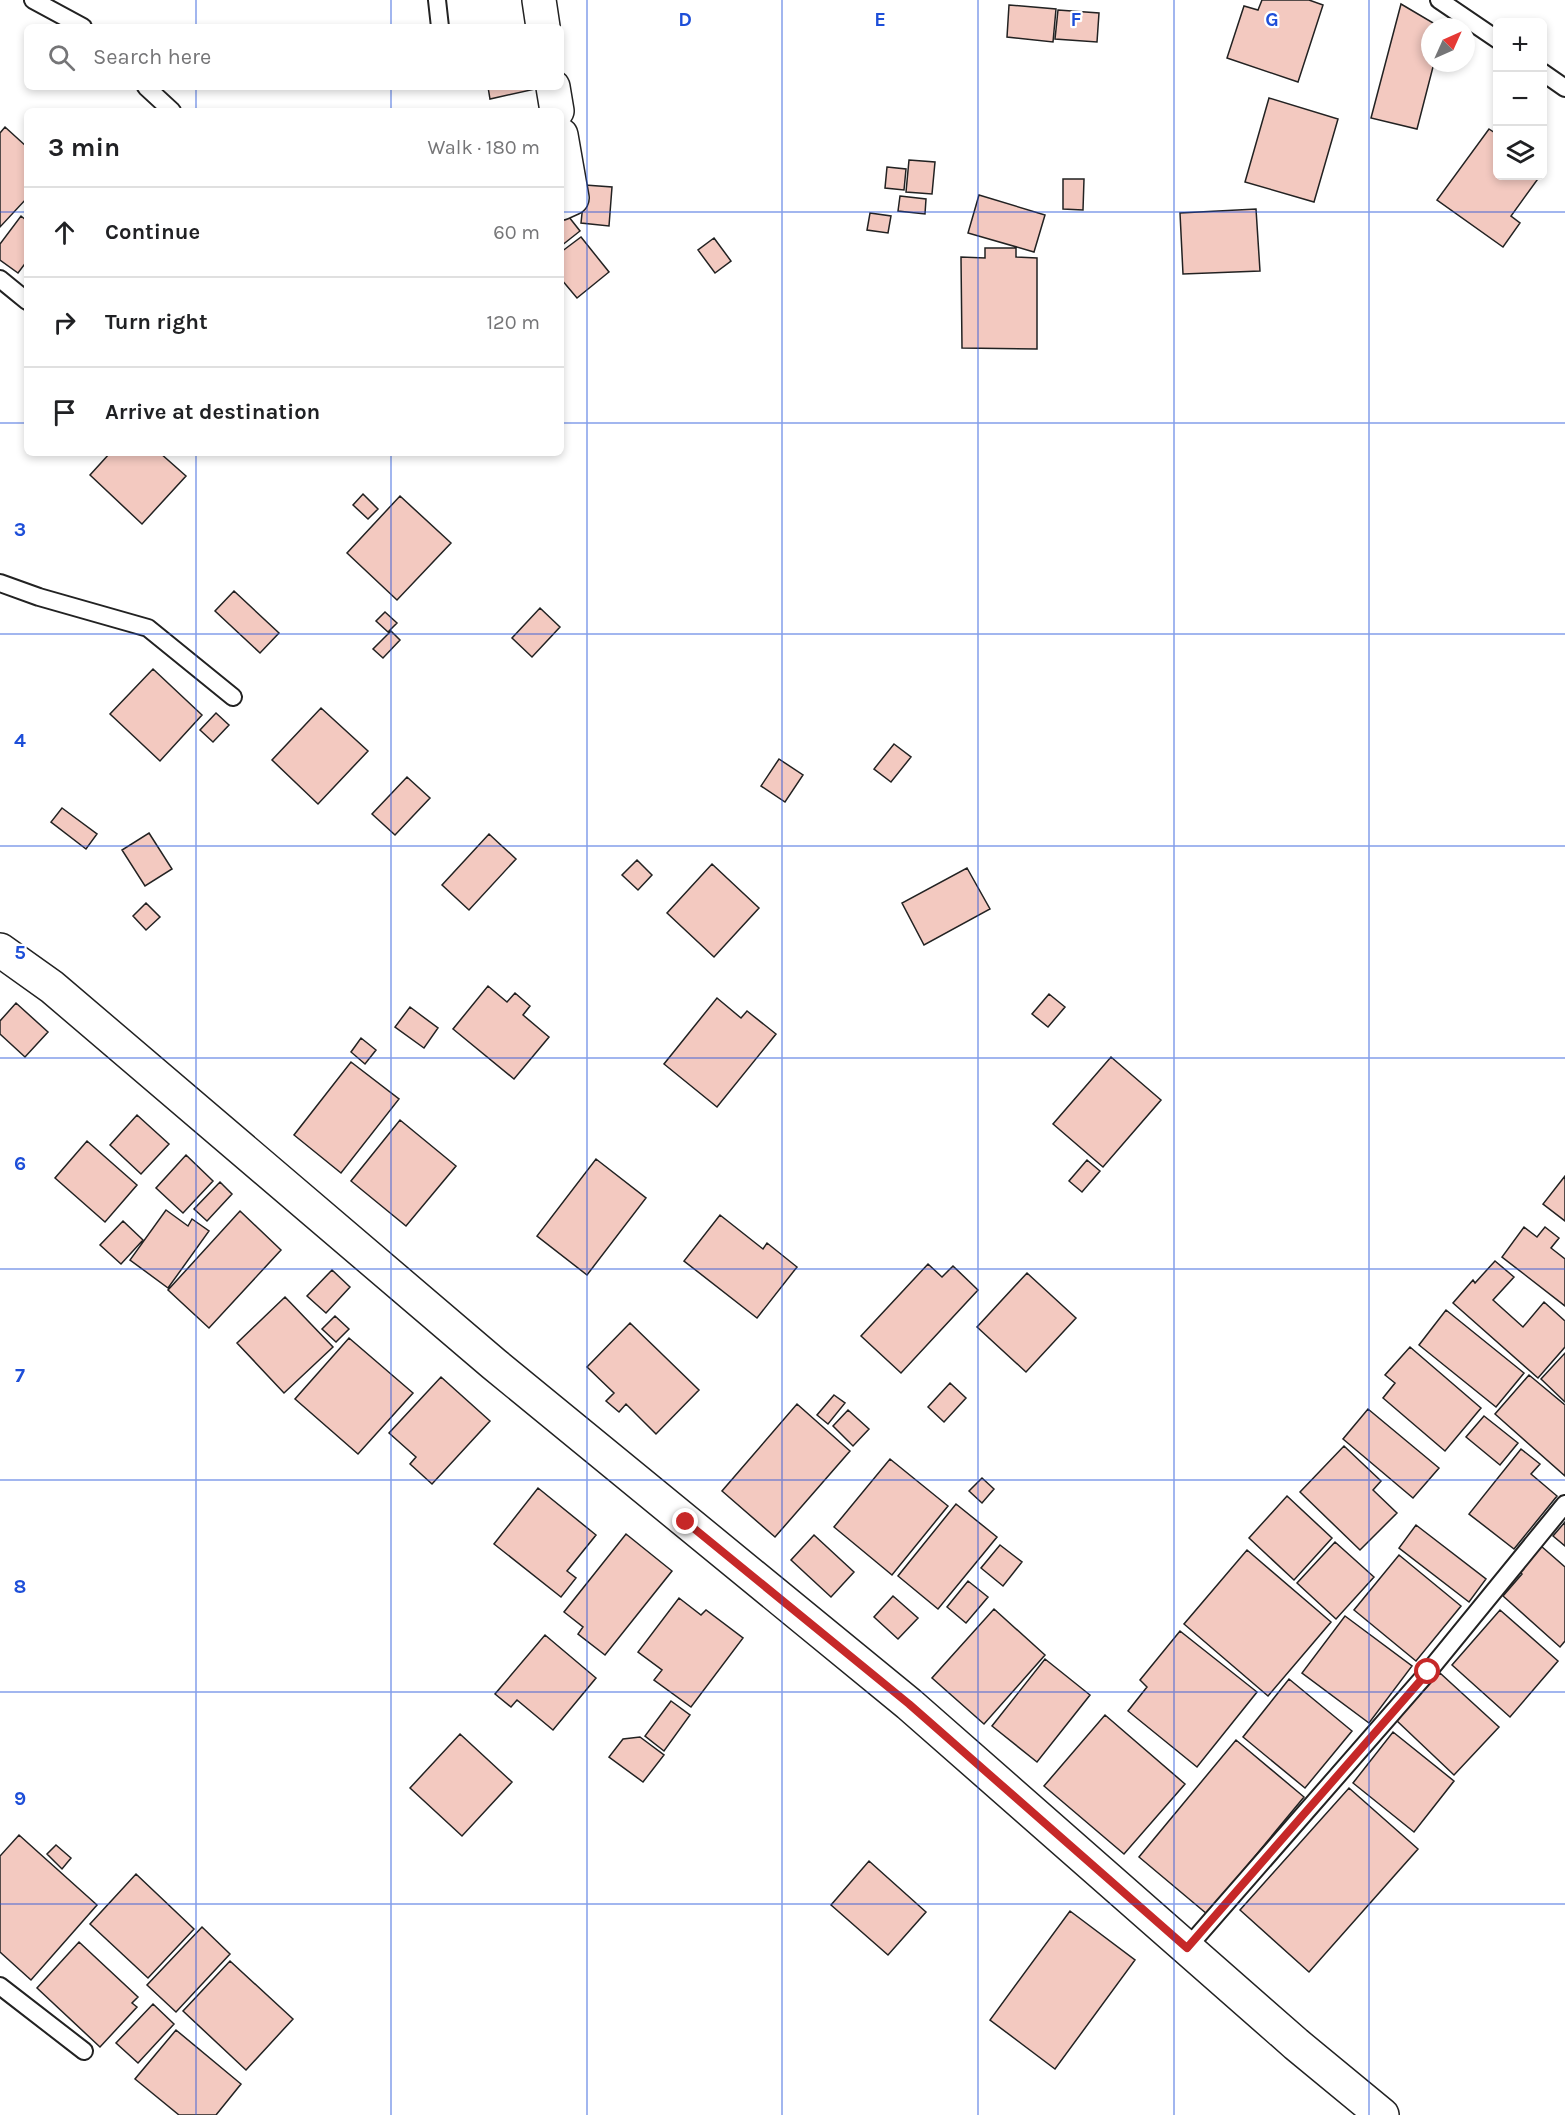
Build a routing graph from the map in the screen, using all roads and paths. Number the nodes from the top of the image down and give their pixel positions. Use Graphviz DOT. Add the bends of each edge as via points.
graph roads {
  1 [pos="33,0"];
  2 [pos="436,0"];
  3 [pos="539,0"];
  4 [pos="1439,0"];
  5 [pos="77,24"];
  6 [pos="440,24"];
  7 [pos="543,24"];
  8 [pos="1493,37"];
  9 [pos="1547,75"];
  10 [pos="1565,87"];
  11 [pos="149,90"];
  12 [pos="554,90"];
  13 [pos="169,108"];
  14 [pos="556,108"];
  15 [pos="564,152"];
  16 [pos="564,202"];
  17 [pos="0,279"];
  18 [pos="24,299"];
  19 [pos="0,583"];
  20 [pos="233,697"];
  21 [pos="0,950"];
  22 [pos="1565,1504"];
  23 [pos="1187,1948"];
  24 [pos="0,1986"];
  25 [pos="84,2051"];
  26 [pos="1382,2115"];
  1 -- 5 [label="lane"];
  2 -- 6 [label="lane"];
  3 -- 7 [label="street"];
  4 -- 8 [label="lane"];
  9 -- 10 [label="lane"];
  11 -- 13 [label="lane"];
  12 -- 14 [label="street"];
  15 -- 16 [label="street" via="572,198"];
  17 -- 18 [label="lane"];
  19 -- 20 [label="lane" via="148,628"];
  21 -- 23 [label="street" via="52,987 494,1364 909,1704"];
  22 -- 23 [label="lane" via="1428,1672"];
  23 -- 26 [label="street"];
  24 -- 25 [label="lane"];
}
